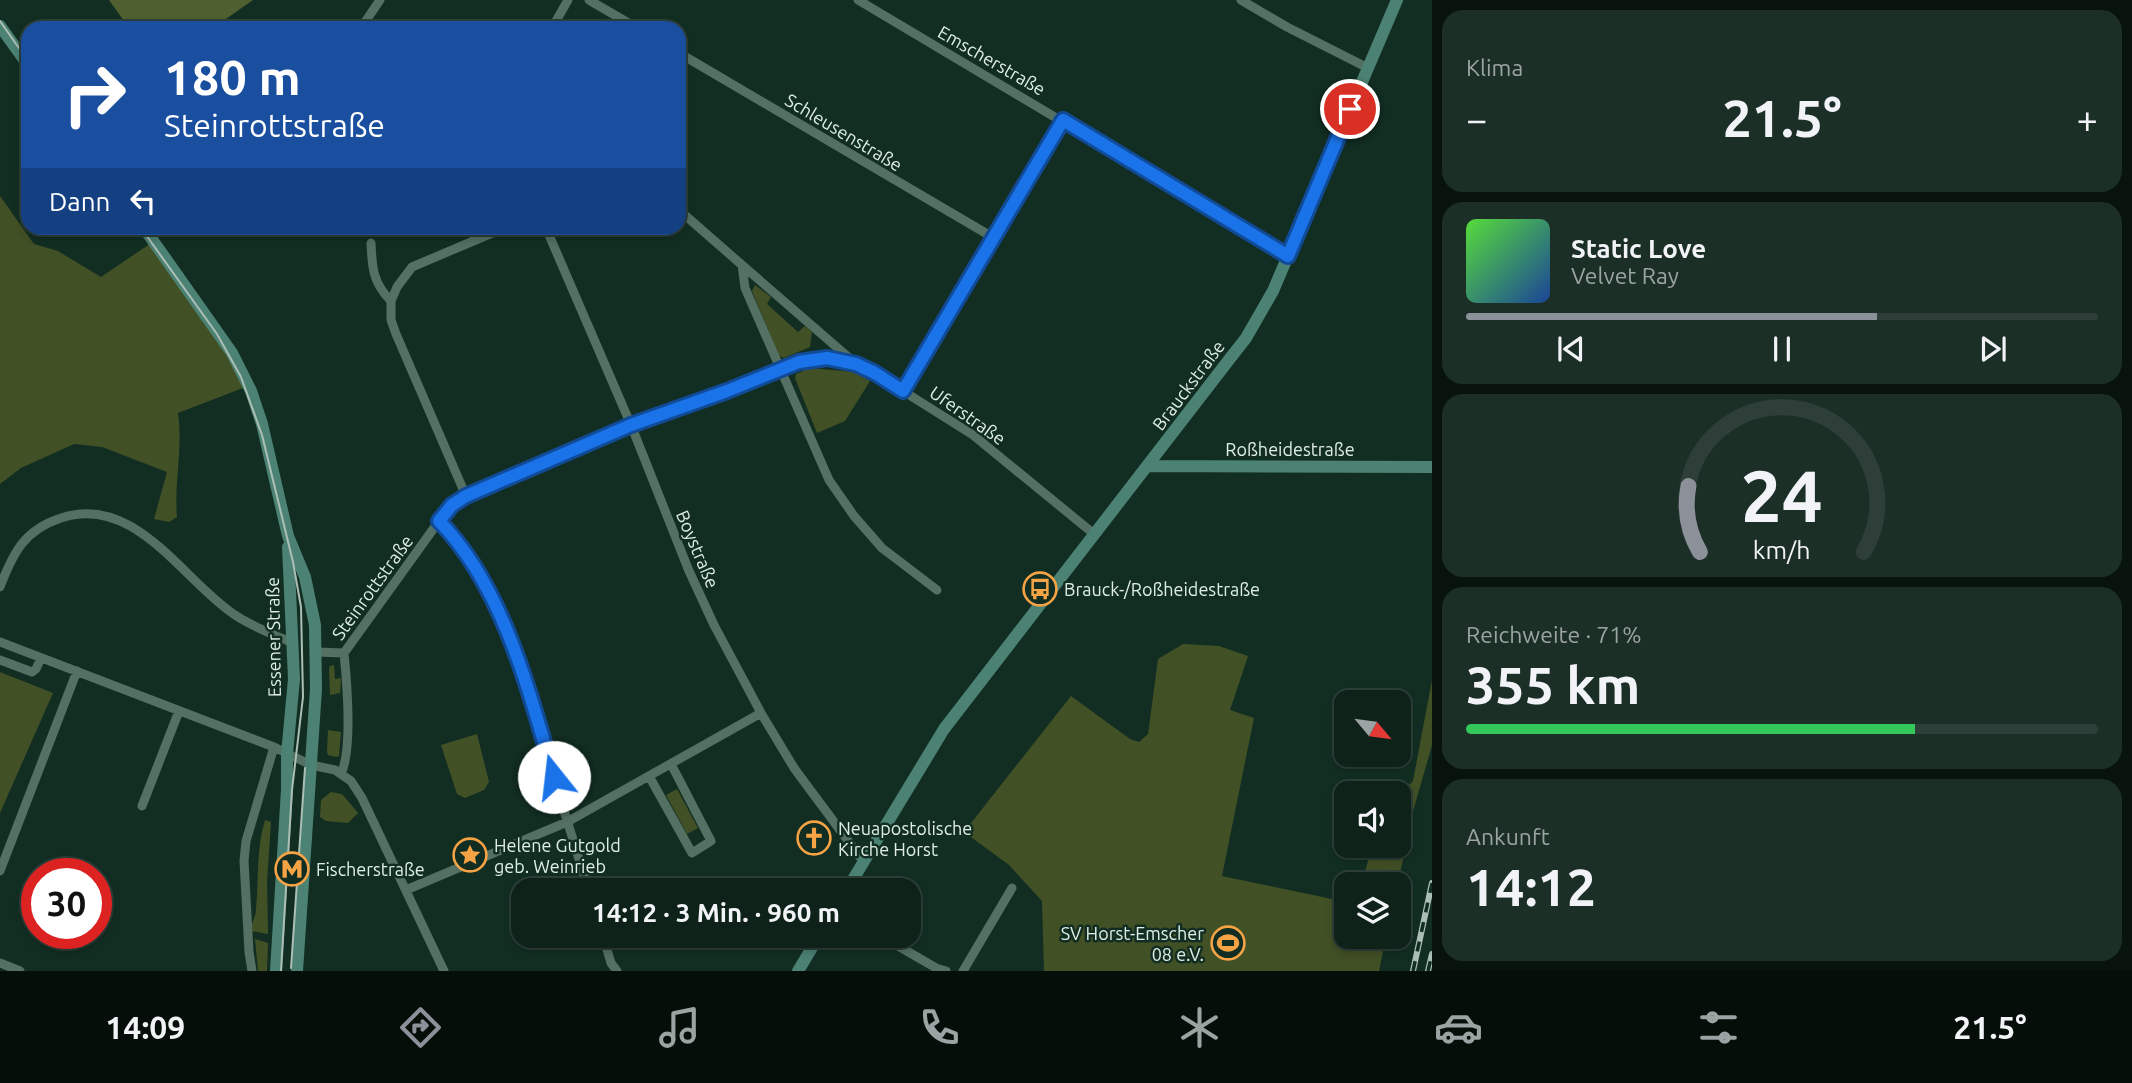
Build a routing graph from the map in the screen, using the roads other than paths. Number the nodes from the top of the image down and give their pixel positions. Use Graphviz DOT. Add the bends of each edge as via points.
graph roads {
  1 [pos="380,0"];
  2 [pos="568,0"];
  3 [pos="589,0"];
  4 [pos="859,0"];
  5 [pos="1241,0"];
  6 [pos="1397,0"];
  7 [pos="366,21"];
  8 [pos="556,21"];
  9 [pos="625,21"];
  10 [pos="0,26"];
  11 [pos="21,55"];
  12 [pos="686,57"];
  13 [pos="1368,68"];
  14 [pos="1063,120"];
  15 [pos="686,216"];
  16 [pos="150,235"];
  17 [pos="488,235"];
  18 [pos="549,235"];
  19 [pos="994,238"];
  20 [pos="371,243"];
  21 [pos="1288,256"];
  22 [pos="742,265"];
  23 [pos="391,301"];
  24 [pos="856,364"];
  25 [pos="781,370"];
  26 [pos="903,391"];
  27 [pos="631,425"];
  28 [pos="1148,466"];
  29 [pos="1432,467"];
  30 [pos="466,496"];
  31 [pos="439,521"];
  32 [pos="1094,534"];
  33 [pos="288,536"];
  34 [pos="0,587"];
  35 [pos="936,590"];
  36 [pos="0,642"];
  37 [pos="293,643"];
  38 [pos="317,652"];
  39 [pos="344,653"];
  40 [pos="41,657"];
  41 [pos="0,660"];
  42 [pos="77,671"];
  43 [pos="179,711"];
  44 [pos="761,713"];
  45 [pos="274,747"];
  46 [pos="287,754"];
  47 [pos="671,764"];
  48 [pos="311,765"];
  49 [pos="341,774"];
  50 [pos="649,776"];
  51 [pos="142,806"];
  52 [pos="567,822"];
  53 [pos="863,861"];
  54 [pos="0,871"];
  55 [pos="585,878"];
  56 [pos="853,878"];
  57 [pos="1012,888"];
  58 [pos="406,890"];
  59 [pos="607,948"];
  60 [pos="812,948"];
  61 [pos="902,948"];
  62 [pos="0,963"];
  63 [pos="20,971"];
  64 [pos="252,971"];
  65 [pos="276,971"];
  66 [pos="297,971"];
  67 [pos="444,971"];
  68 [pos="617,971"];
  69 [pos="798,971"];
  70 [pos="946,971"];
  71 [pos="963,971"];
  1 -- 7 [label="street"];
  2 -- 8 [label="street"];
  3 -- 9 [label="street"];
  4 -- 14 [label="street, Emscherstraße"];
  5 -- 13 [label="street"];
  6 -- 13 [label="main road, Brauckstraße"];
  10 -- 11 [label="main road"];
  12 -- 19 [label="street, Schleusenstraße"];
  13 -- 21 [label="main road, Brauckstraße"];
  14 -- 19 [label="street, Uferstraße"];
  14 -- 21 [label="street, Emscherstraße"];
  15 -- 22 [label="street"];
  16 -- 33 [label="main road, Essener Straße" via="239,365 260,416"];
  17 -- 23 [label="street" via="412,267"];
  18 -- 27 [label="street, Boystraße"];
  19 -- 26 [label="street, Uferstraße"];
  20 -- 23 [label="street" via="374,278"];
  21 -- 28 [label="main road, Brauckstraße" via="1266,307 1246,338"];
  22 -- 24 [label="street"];
  22 -- 25 [label="street" via="745,288"];
  23 -- 30 [label="street" via="396,334"];
  24 -- 25 [label="street, Steinrottstraße" via="827,358"];
  24 -- 26 [label="street, Steinrottstraße"];
  25 -- 27 [label="street, Steinrottstraße"];
  25 -- 35 [label="street" via="829,480 854,516 882,548"];
  26 -- 32 [label="street, Uferstraße" via="973,435"];
  27 -- 30 [label="street, Steinrottstraße"];
  27 -- 44 [label="street, Boystraße" via="704,604"];
  28 -- 29 [label="main road, Roßheidestraße"];
  28 -- 32 [label="main road, Brauckstraße"];
  30 -- 31 [label="street, Steinrottstraße"];
  31 -- 39 [label="street, Steinrottstraße"];
  31 -- 52 [label="street" via="454,536 509,635"];
  32 -- 53 [label="main road, Brauckstraße" via="933,747"];
  33 -- 37 [label="main road, Essener Straße"];
  33 -- 38 [label="main road, Essener Straße" via="305,577"];
  34 -- 37 [label="street" via="13,555 43,525 76,514 98,515 150,539 236,615"];
  36 -- 40 [label="street"];
  37 -- 46 [label="main road, Essener Straße"];
  38 -- 39 [label="street, Steinrottstraße"];
  38 -- 48 [label="main road, Essener Straße"];
  39 -- 49 [label="street" via="347,752"];
  40 -- 41 [label="street" via="32,672"];
  40 -- 42 [label="street"];
  42 -- 43 [label="street"];
  42 -- 54 [label="street"];
  43 -- 45 [label="street"];
  43 -- 51 [label="street"];
  44 -- 47 [label="street"];
  44 -- 53 [label="street, Boystraße" via="794,768"];
  45 -- 46 [label="street"];
  45 -- 64 [label="street" via="244,860"];
  46 -- 48 [label="street"];
  46 -- 65 [label="main road, Essener Straße"];
  47 -- 50 [label="street"];
  47 -- 50 [label="street" via="711,841 692,853"];
  48 -- 49 [label="street"];
  48 -- 66 [label="main road, Essener Straße"];
  49 -- 58 [label="street" via="362,798"];
  50 -- 52 [label="street"];
  52 -- 55 [label="street"];
  52 -- 58 [label="street"];
  53 -- 56 [label="main road, Brauckstraße"];
  57 -- 71 [label="street"];
  58 -- 67 [label="street"];
  59 -- 68 [label="street"];
  60 -- 69 [label="main road"];
  61 -- 70 [label="street"];
  62 -- 63 [label="street"];
}
